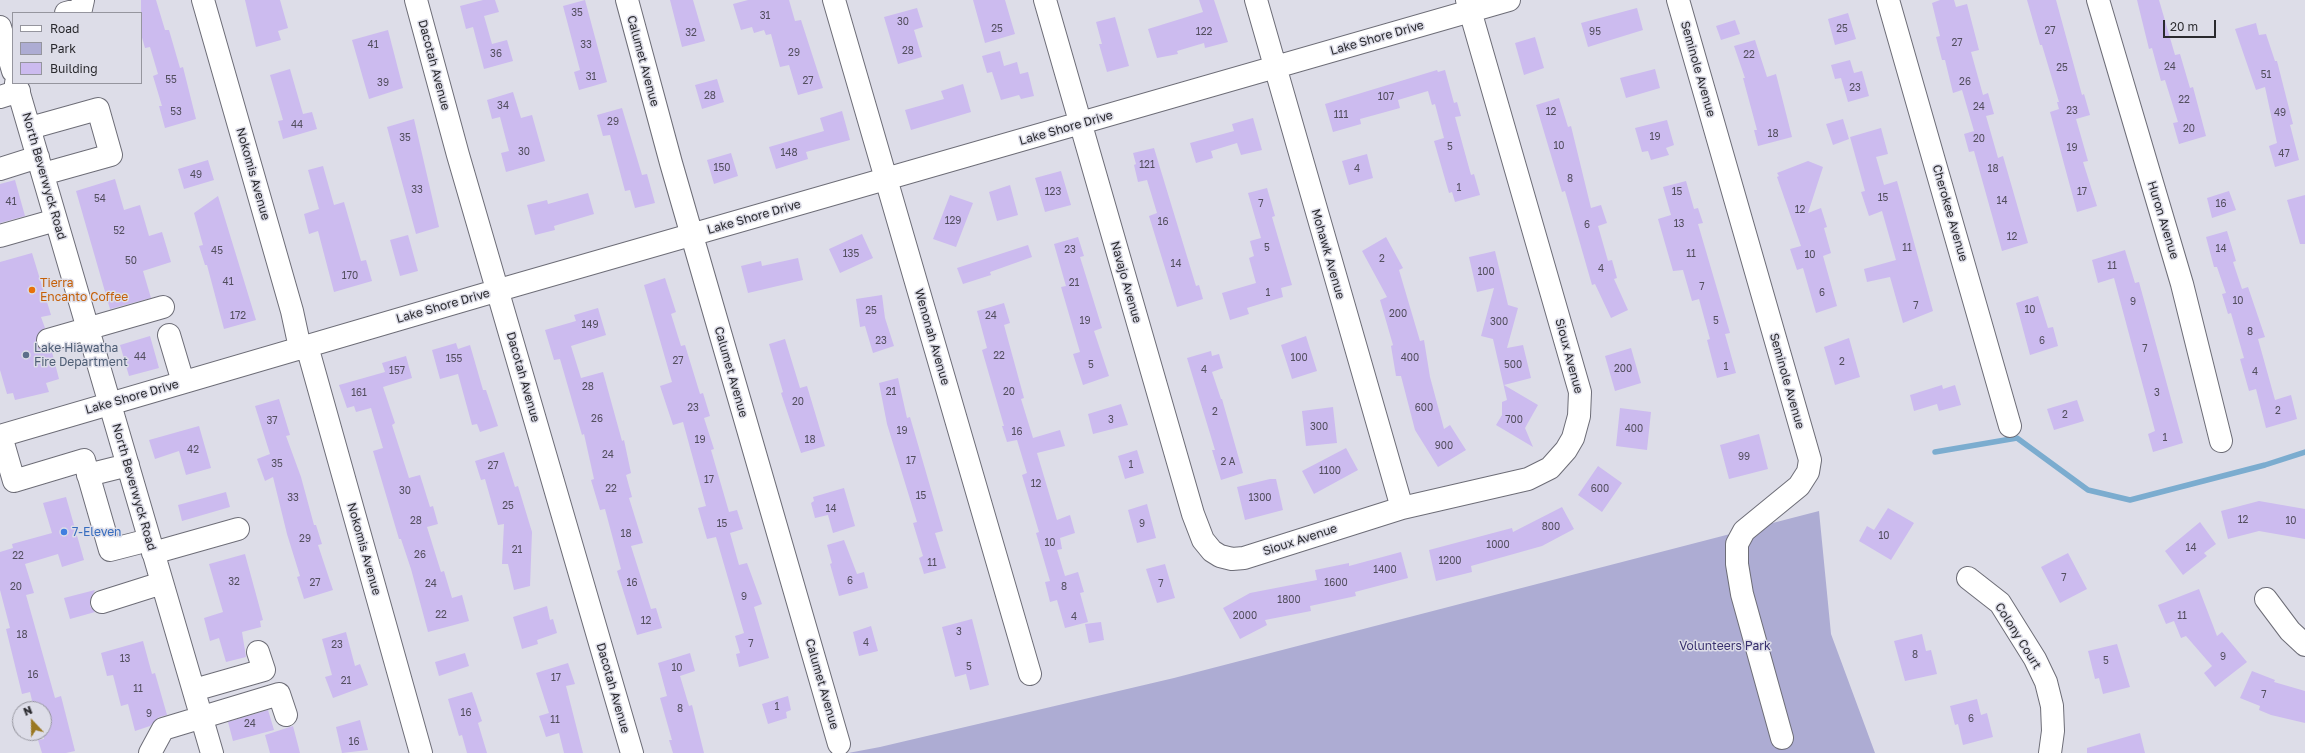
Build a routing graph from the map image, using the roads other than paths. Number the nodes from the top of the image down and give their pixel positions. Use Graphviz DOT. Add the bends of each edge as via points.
graph roads {
  1 [pos="83,0"];
  2 [pos="203,0"];
  3 [pos="416,0"];
  4 [pos="627,0"];
  5 [pos="834,0"];
  6 [pos="1045,0"];
  7 [pos="1256,0"];
  8 [pos="1509,0"];
  9 [pos="1678,0"];
  10 [pos="1888,0"];
  11 [pos="2098,0"];
  12 [pos="1468,6"];
  13 [pos="70,12"];
  14 [pos="5,29"];
  15 [pos="1276,67"];
  16 [pos="12,86"];
  17 [pos="1081,124"];
  18 [pos="30,128"];
  19 [pos="40,166"];
  20 [pos="0,169"];
  21 [pos="886,180"];
  22 [pos="56,220"];
  23 [pos="692,235"];
  24 [pos="0,236"];
  25 [pos="499,290"];
  26 [pos="163,307"];
  27 [pos="88,329"];
  28 [pos="168,335"];
  29 [pos="48,340"];
  30 [pos="303,347"];
  31 [pos="183,382"];
  32 [pos="110,404"];
  33 [pos="2010,426"];
  34 [pos="1,431"];
  35 [pos="2221,441"];
  36 [pos="128,465"];
  37 [pos="88,475"];
  38 [pos="1402,508"];
  39 [pos="238,529"];
  40 [pos="151,546"];
  41 [pos="1220,556"];
  42 [pos="1968,578"];
  43 [pos="162,583"];
  44 [pos="2266,599"];
  45 [pos="102,602"];
  46 [pos="2305,645"];
  47 [pos="258,652"];
  48 [pos="1030,674"];
  49 [pos="194,690"];
  50 [pos="286,715"];
  51 [pos="202,717"];
  52 [pos="1782,738"];
  53 [pos="839,744"];
  54 [pos="150,753"];
  55 [pos="212,753"];
  56 [pos="421,753"];
  57 [pos="632,753"];
  58 [pos="2050,753"];
  1 -- 13 [label="street" via="81,9"];
  2 -- 30 [label="street, Nokomis Avenue"];
  3 -- 25 [label="street, Dacotah Avenue"];
  4 -- 23 [label="street, Calumet Avenue"];
  5 -- 21 [label="street, Wenonah Avenue"];
  6 -- 17 [label="street, Navajo Avenue"];
  7 -- 15 [label="street, Mohawk Avenue"];
  8 -- 12 [label="street, Lake Shore Drive"];
  9 -- 52 [label="street, Seminole Avenue" via="1810,460 1808,472 1799,486 1744,532 1737,544 1742,594"];
  10 -- 33 [label="street, Cherokee Avenue"];
  11 -- 35 [label="street, Huron Avenue" via="2182,284"];
  12 -- 15 [label="street, Lake Shore Drive"];
  12 -- 38 [label="street, Sioux Avenue" via="1580,392 1579,416 1573,438 1566,450 1550,468 1540,474"];
  14 -- 16 [label="street, North Beverwyck Road"];
  15 -- 17 [label="street, Lake Shore Drive"];
  15 -- 38 [label="street, Mohawk Avenue"];
  16 -- 18 [label="street, North Beverwyck Road"];
  17 -- 21 [label="street, Lake Shore Drive"];
  17 -- 41 [label="street, Navajo Avenue" via="1193,514 1202,540"];
  18 -- 19 [label="street, North Beverwyck Road"];
  18 -- 19 [label="street" via="98,109 111,155"];
  19 -- 20 [label="street"];
  19 -- 22 [label="street, North Beverwyck Road"];
  21 -- 23 [label="street, Lake Shore Drive"];
  21 -- 48 [label="street, Wenonah Avenue"];
  22 -- 24 [label="street"];
  22 -- 27 [label="street, North Beverwyck Road"];
  23 -- 25 [label="street, Lake Shore Drive"];
  23 -- 53 [label="street, Calumet Avenue"];
  25 -- 30 [label="street, Lake Shore Drive"];
  25 -- 57 [label="street, Dacotah Avenue"];
  26 -- 27 [label="street"];
  27 -- 29 [label="street"];
  27 -- 32 [label="street, North Beverwyck Road"];
  28 -- 31 [label="street"];
  30 -- 31 [label="street, Lake Shore Drive"];
  30 -- 56 [label="street, Nokomis Avenue"];
  31 -- 32 [label="street, Lake Shore Drive"];
  32 -- 34 [label="street, Lake Shore Drive"];
  32 -- 36 [label="street, North Beverwyck Road"];
  34 -- 37 [label="street" via="14,481 84,460"];
  36 -- 37 [label="street"];
  36 -- 40 [label="street, North Beverwyck Road"];
  37 -- 40 [label="street" via="110,550"];
  38 -- 41 [label="street, Sioux Avenue" via="1244,558"];
  39 -- 40 [label="street"];
  40 -- 43 [label="street, North Beverwyck Road"];
  42 -- 58 [label="street, Colony Court" via="2000,603 2046,682 2052,706 2053,731"];
  43 -- 45 [label="street"];
  43 -- 49 [label="street, North Beverwyck Road"];
  44 -- 46 [label="street" via="2290,631"];
  47 -- 49 [label="street" via="264,670"];
  49 -- 51 [label="street, North Beverwyck Road"];
  50 -- 51 [label="street" via="279,694"];
  51 -- 54 [label="street" via="163,729"];
  51 -- 55 [label="street, North Beverwyck Road"];
}
